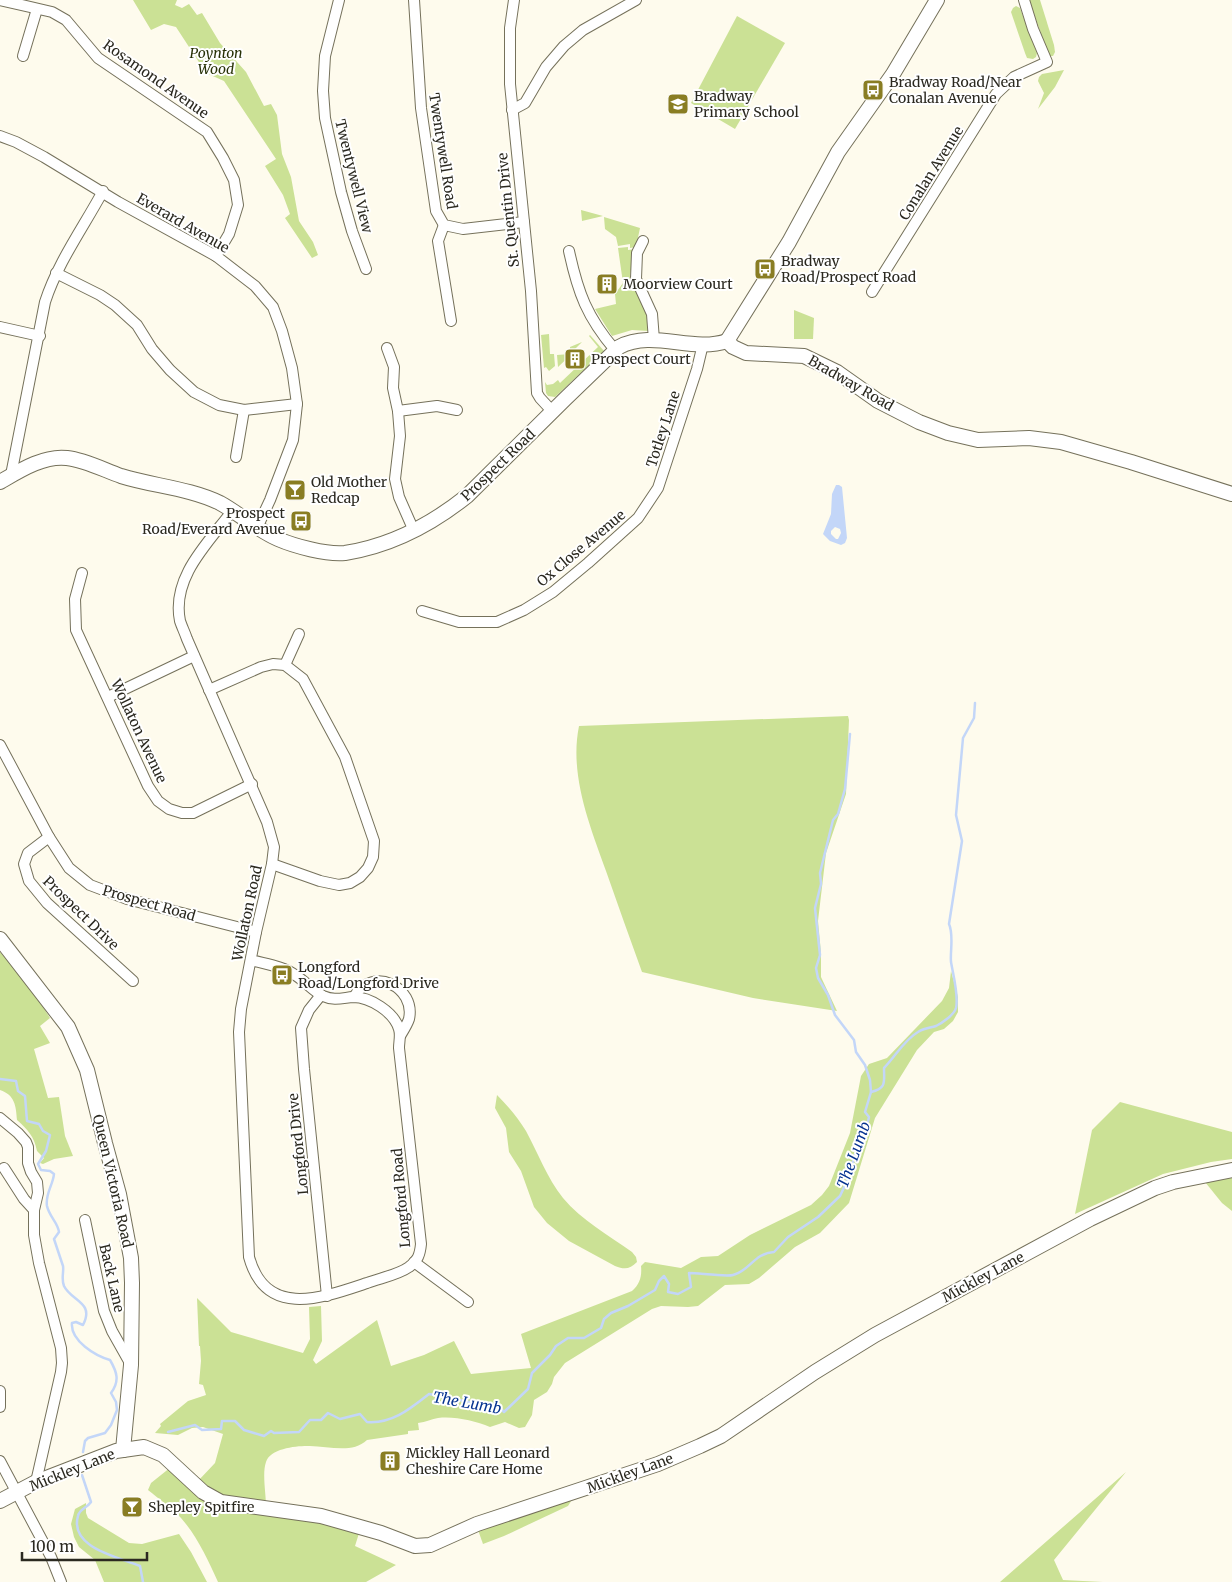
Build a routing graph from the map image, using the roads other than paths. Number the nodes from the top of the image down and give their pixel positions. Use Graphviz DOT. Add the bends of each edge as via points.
graph roads {
  1 [pos="0,0"];
  2 [pos="339,0"];
  3 [pos="414,0"];
  4 [pos="514,0"];
  5 [pos="636,0"];
  6 [pos="937,0"];
  7 [pos="1024,0"];
  8 [pos="37,9"];
  9 [pos="23,56"];
  10 [pos="512,110"];
  11 [pos="0,136"];
  12 [pos="102,192"];
  13 [pos="524,222"];
  14 [pos="444,225"];
  15 [pos="643,241"];
  16 [pos="569,251"];
  17 [pos="216,256"];
  18 [pos="366,269"];
  19 [pos="56,273"];
  20 [pos="872,292"];
  21 [pos="451,321"];
  22 [pos="0,327"];
  23 [pos="40,336"];
  24 [pos="654,340"];
  25 [pos="727,341"];
  26 [pos="703,344"];
  27 [pos="387,348"];
  28 [pos="615,350"];
  29 [pos="297,404"];
  30 [pos="244,410"];
  31 [pos="398,410"];
  32 [pos="457,410"];
  33 [pos="552,411"];
  34 [pos="236,457"];
  35 [pos="6,478"];
  36 [pos="1232,494"];
  37 [pos="233,510"];
  38 [pos="638,518"];
  39 [pos="258,528"];
  40 [pos="414,531"];
  41 [pos="82,573"];
  42 [pos="426,615"];
  43 [pos="299,634"];
  44 [pos="194,656"];
  45 [pos="285,665"];
  46 [pos="209,690"];
  47 [pos="108,697"];
  48 [pos="0,745"];
  49 [pos="252,784"];
  50 [pos="49,837"];
  51 [pos="272,864"];
  52 [pos="256,932"];
  53 [pos="0,939"];
  54 [pos="251,960"];
  55 [pos="133,982"];
  56 [pos="321,995"];
  57 [pos="354,997"];
  58 [pos="400,1036"];
  59 [pos="0,1118"];
  60 [pos="4,1168"];
  61 [pos="1232,1170"];
  62 [pos="34,1210"];
  63 [pos="85,1220"];
  64 [pos="414,1262"];
  65 [pos="328,1296"];
  66 [pos="468,1302"];
  67 [pos="132,1365"];
  68 [pos="0,1391"];
  69 [pos="0,1407"];
  70 [pos="122,1450"];
  71 [pos="0,1461"];
  72 [pos="36,1482"];
  73 [pos="15,1493"];
  74 [pos="0,1501"];
  75 [pos="60,1582"];
  1 -- 8 [label="street, Rosamond Avenue"];
  2 -- 18 [label="street, Twentywell View" via="325,56 325,118 341,192"];
  3 -- 14 [label="street, Twentywell Road" via="420,108 436,210"];
  4 -- 10 [label="street, St. Quentin Drive" via="510,28"];
  5 -- 10 [label="street" via="583,30 564,46 546,67 525,103"];
  6 -- 25 [label="street" via="893,74 838,152 793,234"];
  7 -- 20 [label="street, Conalan Avenue" via="1047,62 1014,77 996,94"];
  8 -- 9 [label="street"];
  8 -- 17 [label="street, Rosamond Avenue" via="52,12 66,20 98,58 207,132 234,180 238,205 229,234"];
  10 -- 13 [label="street, St. Quentin Drive"];
  11 -- 12 [label="street, Everard Avenue" via="37,153"];
  12 -- 17 [label="street, Everard Avenue"];
  12 -- 19 [label="street"];
  13 -- 14 [label="street, Twentywell Road" via="463,229"];
  13 -- 33 [label="street, St. Quentin Drive" via="537,393"];
  14 -- 21 [label="street" via="438,241"];
  15 -- 24 [label="street" via="637,253 636,279 652,314"];
  16 -- 28 [label="street" via="582,302"];
  17 -- 29 [label="street, Everard Avenue" via="255,286 273,307 292,368"];
  19 -- 23 [label="street" via="45,302"];
  19 -- 30 [label="street" via="115,305 137,325 170,370 194,392 219,405"];
  22 -- 23 [label="street"];
  23 -- 35 [label="street"];
  24 -- 26 [label="street, Prospect Road"];
  24 -- 28 [label="street, Prospect Road" via="632,342"];
  25 -- 26 [label="street, Prospect Road"];
  25 -- 36 [label="street, Bradway Road" via="746,353 804,356 838,372 878,401 948,433 978,440 1052,440"];
  26 -- 38 [label="street, Totley Lane" via="658,488"];
  27 -- 31 [label="street" via="394,367 393,388"];
  28 -- 33 [label="street, Prospect Road"];
  29 -- 30 [label="street"];
  29 -- 39 [label="street, Everard Avenue" via="293,440"];
  30 -- 34 [label="street"];
  31 -- 32 [label="street" via="437,406"];
  31 -- 40 [label="street" via="400,436 395,479"];
  33 -- 40 [label="street, Prospect Road" via="468,496"];
  35 -- 37 [label="street, Prospect Road" via="33,464 66,458 128,478 198,494"];
  37 -- 39 [label="street, Prospect Road"];
  37 -- 44 [label="street, Wollaton Road" via="181,584 180,621"];
  38 -- 42 [label="street, Ox Close Avenue" via="554,592 524,610 497,622 458,622"];
  39 -- 40 [label="street, Prospect Road" via="279,540 343,553 381,544"];
  41 -- 47 [label="street, Wollaton Avenue" via="75,599 76,630"];
  43 -- 45 [label="street"];
  44 -- 46 [label="street, Wollaton Road"];
  44 -- 47 [label="street"];
  45 -- 46 [label="street" via="261,667"];
  45 -- 51 [label="street" via="303,679 345,757 374,841 373,857 360,877 338,885"];
  46 -- 49 [label="street, Wollaton Road"];
  47 -- 49 [label="street, Wollaton Avenue" via="148,786 158,801 169,809 182,814 193,813"];
  48 -- 50 [label="street, Prospect Road"];
  49 -- 51 [label="street, Wollaton Road" via="271,834 274,847"];
  50 -- 52 [label="street, Prospect Road" via="70,868 90,885 127,899"];
  50 -- 55 [label="street, Prospect Drive" via="28,853 24,864 29,882 47,903"];
  51 -- 52 [label="street, Wollaton Road"];
  52 -- 54 [label="street, Wollaton Road"];
  53 -- 67 [label="street, Queen Victoria Road" via="68,1027 87,1070 120,1194 131,1258"];
  54 -- 56 [label="street, Longford Road" via="293,973"];
  54 -- 65 [label="street, Wollaton Road" via="239,1032 249,1257 259,1280 273,1293 312,1299"];
  56 -- 57 [label="street, Longford Road" via="336,1000"];
  56 -- 65 [label="street, Longford Drive" via="305,1016 302,1028"];
  57 -- 58 [label="street, Longford Road" via="364,998 390,1014"];
  57 -- 58 [label="street, Longford Road" via="358,989 374,981 395,987 408,1004 409,1012"];
  58 -- 64 [label="street, Longford Road" via="421,1244"];
  59 -- 62 [label="street" via="18,1133 28,1147 28,1163 38,1188"];
  60 -- 62 [label="street"];
  61 -- 70 [label="street, Mickley Lane" via="1155,1188 1090,1219 875,1335 721,1436 700,1446 658,1464 477,1524 430,1545 415,1546 320,1516 221,1502 203,1492 156,1451 144,1447"];
  62 -- 72 [label="street" via="39,1263 62,1363"];
  63 -- 67 [label="street, Back Lane" via="104,1311 112,1332"];
  64 -- 65 [label="street, Longford Road" via="405,1270"];
  64 -- 66 [label="street"];
  67 -- 70 [label="street, Queen Victoria Road"];
  68 -- 69 [label="street"];
  70 -- 72 [label="street, Mickley Lane"];
  71 -- 73 [label="street"];
  72 -- 73 [label="street, Mickley Lane"];
  73 -- 74 [label="street, Mickley Lane"];
  73 -- 75 [label="street"];
}
